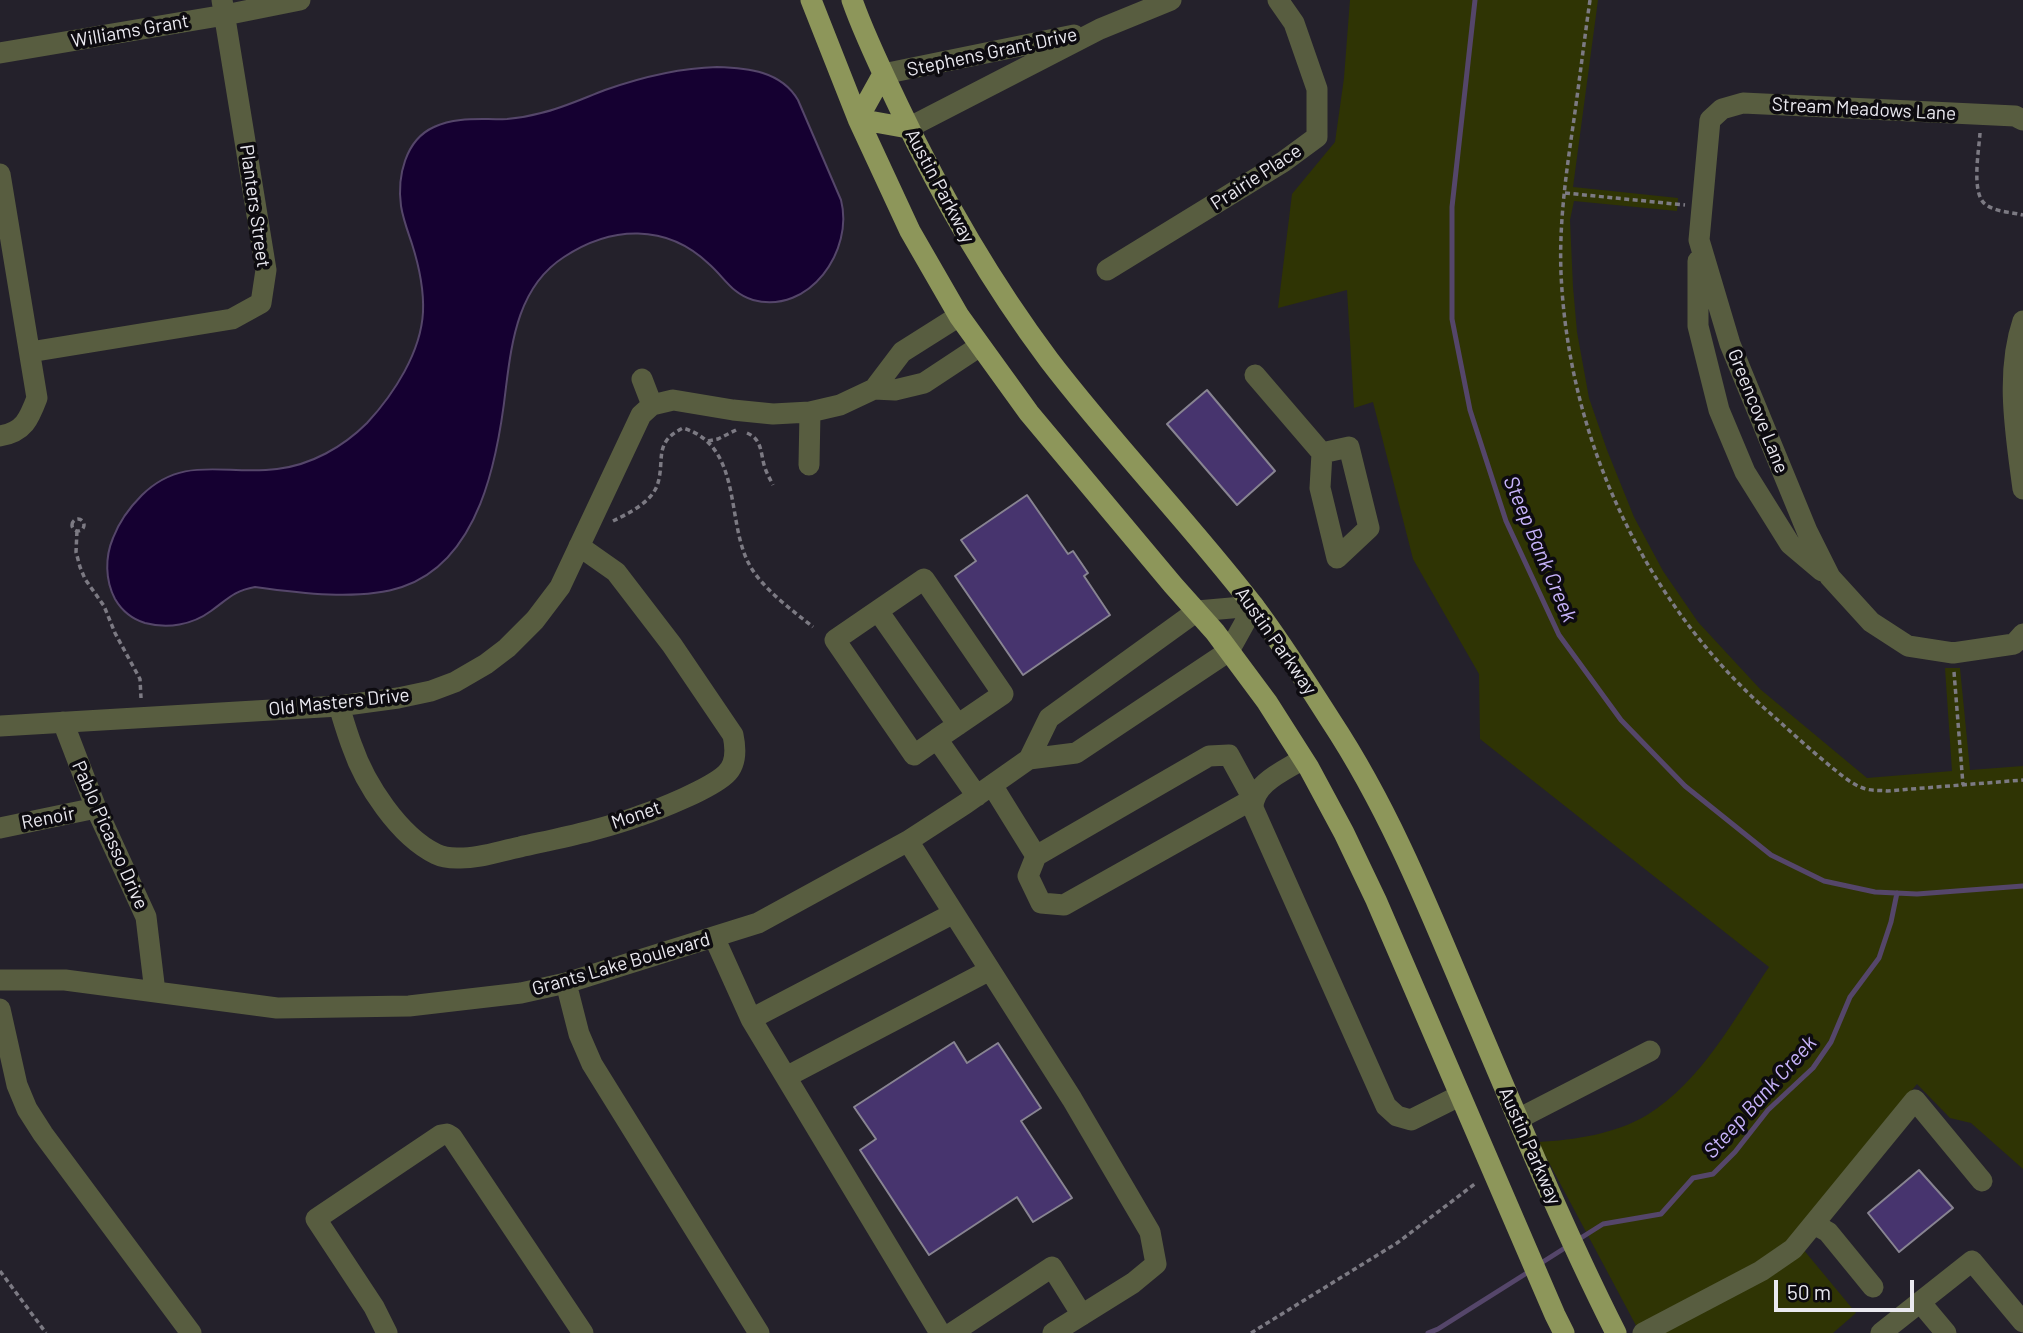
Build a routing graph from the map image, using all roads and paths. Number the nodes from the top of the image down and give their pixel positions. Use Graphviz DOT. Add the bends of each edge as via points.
graph roads {
  1 [pos="300,0"];
  2 [pos="811,0"];
  3 [pos="852,0"];
  4 [pos="1171,0"];
  5 [pos="1278,0"];
  6 [pos="1590,0"];
  7 [pos="223,7"];
  8 [pos="1100,29"];
  9 [pos="0,53"];
  10 [pos="883,74"];
  11 [pos="1981,115"];
  12 [pos="858,119"];
  13 [pos="1710,120"];
  14 [pos="2023,120"];
  15 [pos="908,128"];
  16 [pos="0,174"];
  17 [pos="1565,193"];
  18 [pos="1702,207"];
  19 [pos="2023,215"];
  20 [pos="1699,240"];
  21 [pos="1107,270"];
  22 [pos="959,316"];
  23 [pos="2023,321"];
  24 [pos="980,346"];
  25 [pos="30,352"];
  26 [pos="1255,375"];
  27 [pos="642,379"];
  28 [pos="874,389"];
  29 [pos="652,405"];
  30 [pos="810,412"];
  31 [pos="0,436"];
  32 [pos="708,441"];
  33 [pos="1322,453"];
  34 [pos="809,465"];
  35 [pos="773,485"];
  36 [pos="2023,489"];
  37 [pos="609,524"];
  38 [pos="77,531"];
  39 [pos="579,547"];
  40 [pos="1829,577"];
  41 [pos="1254,606"];
  42 [pos="878,611"];
  43 [pos="1197,611"];
  44 [pos="813,627"];
  45 [pos="2023,634"];
  46 [pos="1229,650"];
  47 [pos="1953,653"];
  48 [pos="339,706"];
  49 [pos="139,717"];
  50 [pos="63,722"];
  51 [pos="958,725"];
  52 [pos="0,726"];
  53 [pos="937,739"];
  54 [pos="1029,759"];
  55 [pos="1303,759"];
  56 [pos="2023,780"];
  57 [pos="1963,785"];
  58 [pos="984,790"];
  59 [pos="1253,799"];
  60 [pos="96,808"];
  61 [pos="0,828"];
  62 [pos="908,841"];
  63 [pos="1036,856"];
  64 [pos="954,913"];
  65 [pos="714,937"];
  66 [pos="990,970"];
  67 [pos="0,980"];
  68 [pos="566,983"];
  69 [pos="155,992"];
  70 [pos="0,1009"];
  71 [pos="751,1019"];
  72 [pos="1650,1051"];
  73 [pos="786,1077"];
  74 [pos="1459,1096"];
  75 [pos="1518,1119"];
  76 [pos="1480,1180"];
  77 [pos="1982,1181"];
  78 [pos="1814,1224"];
  79 [pos="0,1271"];
  80 [pos="1873,1287"];
  81 [pos="1920,1302"];
  82 [pos="1082,1315"];
  83 [pos="2023,1322"];
  84 [pos="1560,1324"];
  85 [pos="46,1333"];
  86 [pos="191,1333"];
  87 [pos="387,1333"];
  88 [pos="583,1333"];
  89 [pos="759,1333"];
  90 [pos="940,1333"];
  91 [pos="952,1333"];
  92 [pos="1053,1333"];
  93 [pos="1251,1333"];
  94 [pos="1616,1333"];
  95 [pos="1643,1333"];
  96 [pos="1881,1333"];
  97 [pos="1946,1333"];
  1 -- 7 [label="street, Williams Grant"];
  2 -- 12 [label="main road"];
  3 -- 10 [label="main road, Austin Parkway"];
  4 -- 8 [label="street, Stephens Grant Drive"];
  5 -- 21 [label="street, Prairie Place" via="1294,23 1317,89 1317,137"];
  6 -- 17 [label="path"];
  7 -- 9 [label="street, Williams Grant"];
  7 -- 25 [label="street, Planters Street" via="267,270 261,303 232,319"];
  8 -- 10 [label="street, Stephens Grant Drive"];
  8 -- 15 [label="street, Stephens Grant Drive"];
  10 -- 12 [label="main road"];
  10 -- 15 [label="main road, Austin Parkway"];
  11 -- 13 [label="street, Stream Meadows Lane" via="1743,103 1722,109"];
  11 -- 14 [label="street, Stream Meadows Lane"];
  11 -- 19 [label="path" via="1980,199 1996,209"];
  12 -- 15 [label="main road"];
  12 -- 22 [label="main road" via="910,231"];
  13 -- 18 [label="street, Greencove Lane"];
  15 -- 41 [label="main road, Austin Parkway" via="969,241 1050,361"];
  16 -- 25 [label="street"];
  17 -- 18 [label="path"];
  17 -- 57 [label="path" via="1561,272 1567,341 1580,402 1603,475 1669,598 1737,683 1850,782 1887,791"];
  18 -- 20 [label="street, Greencove Lane"];
  20 -- 40 [label="street, Greencove Lane" via="1730,344"];
  20 -- 40 [label="street, Greencove Lane" via="1698,326 1719,410 1745,472 1790,544"];
  22 -- 24 [label="main road"];
  22 -- 28 [label="street" via="902,352"];
  23 -- 36 [label="street" via="2013,365"];
  24 -- 28 [label="street" via="924,383"];
  24 -- 43 [label="main road" via="1029,413"];
  25 -- 31 [label="street" via="37,398 28,421"];
  26 -- 33 [label="street"];
  27 -- 29 [label="street"];
  28 -- 30 [label="street" via="840,405"];
  29 -- 30 [label="street" via="673,400 773,414"];
  29 -- 39 [label="street, Old Masters Drive" via="641,415"];
  30 -- 34 [label="street"];
  32 -- 35 [label="path" via="738,430 755,437"];
  32 -- 37 [label="path" via="683,428 673,433 665,442 657,487 648,500"];
  32 -- 44 [label="path" via="728,479 741,547 749,564"];
  38 -- 49 [label="path" via="76,552 85,579 104,606 140,679"];
  39 -- 48 [label="street, Old Masters Drive" via="560,587 535,620 486,664 431,691"];
  39 -- 48 [label="street, Monet" via="616,572 733,735 736,750 727,774 640,816 476,857 439,855 418,843 396,821 370,784 352,749"];
  40 -- 47 [label="street, Greencove Lane" via="1871,622 1908,646"];
  41 -- 43 [label="street"];
  41 -- 46 [label="street, Grants Lake Boulevard"];
  41 -- 75 [label="main road, Austin Parkway" via="1334,724 1391,823"];
  42 -- 51 [label="street"];
  42 -- 51 [label="street" via="924,579 1003,694"];
  42 -- 53 [label="street" via="835,640 914,755"];
  43 -- 46 [label="main road"];
  43 -- 54 [label="street, Grants Lake Boulevard" via="1049,718"];
  45 -- 47 [label="street, Greencove Lane" via="2014,644"];
  46 -- 54 [label="street, Grants Lake Boulevard" via="1076,753"];
  46 -- 55 [label="main road"];
  47 -- 57 [label="path"];
  48 -- 49 [label="street, Old Masters Drive"];
  49 -- 50 [label="street, Old Masters Drive"];
  50 -- 52 [label="street, Old Masters Drive"];
  50 -- 60 [label="street, Pablo Picasso Drive"];
  51 -- 53 [label="street"];
  53 -- 58 [label="street"];
  54 -- 58 [label="street, Grants Lake Boulevard"];
  55 -- 59 [label="street" via="1258,788"];
  55 -- 74 [label="main road" via="1376,900"];
  56 -- 57 [label="path"];
  58 -- 62 [label="street, Grants Lake Boulevard"];
  58 -- 63 [label="street"];
  59 -- 63 [label="street" via="1229,755 1209,756"];
  59 -- 63 [label="street" via="1064,905 1041,903 1028,876"];
  59 -- 74 [label="street" via="1253,808 1386,1107 1411,1120"];
  60 -- 61 [label="street, Renoir"];
  60 -- 69 [label="street, Pablo Picasso Drive" via="146,917"];
  62 -- 64 [label="street"];
  62 -- 65 [label="street, Grants Lake Boulevard" via="758,923"];
  64 -- 66 [label="street"];
  64 -- 71 [label="street"];
  65 -- 68 [label="street, Grants Lake Boulevard"];
  65 -- 71 [label="street"];
  66 -- 73 [label="street"];
  66 -- 82 [label="street" via="1150,1232 1156,1264"];
  67 -- 69 [label="street, Grants Lake Boulevard" via="65,980"];
  68 -- 69 [label="street, Grants Lake Boulevard" via="410,1006 277,1008"];
  68 -- 89 [label="street" via="592,1065"];
  70 -- 86 [label="street" via="27,1109"];
  71 -- 73 [label="street"];
  72 -- 75 [label="street"];
  73 -- 90 [label="street"];
  74 -- 84 [label="main road"];
  75 -- 94 [label="main road, Austin Parkway"];
  76 -- 93 [label="path" via="1396,1243"];
  77 -- 78 [label="street" via="1915,1100"];
  78 -- 80 [label="street" via="1828,1232"];
  78 -- 95 [label="street" via="1793,1249 1761,1271"];
  79 -- 85 [label="path"];
  81 -- 83 [label="street" via="1972,1261"];
  81 -- 96 [label="street"];
  81 -- 97 [label="street"];
  82 -- 91 [label="street" via="1052,1267"];
  82 -- 92 [label="street"];
  87 -- 88 [label="street" via="316,1219 447,1134"];
}
